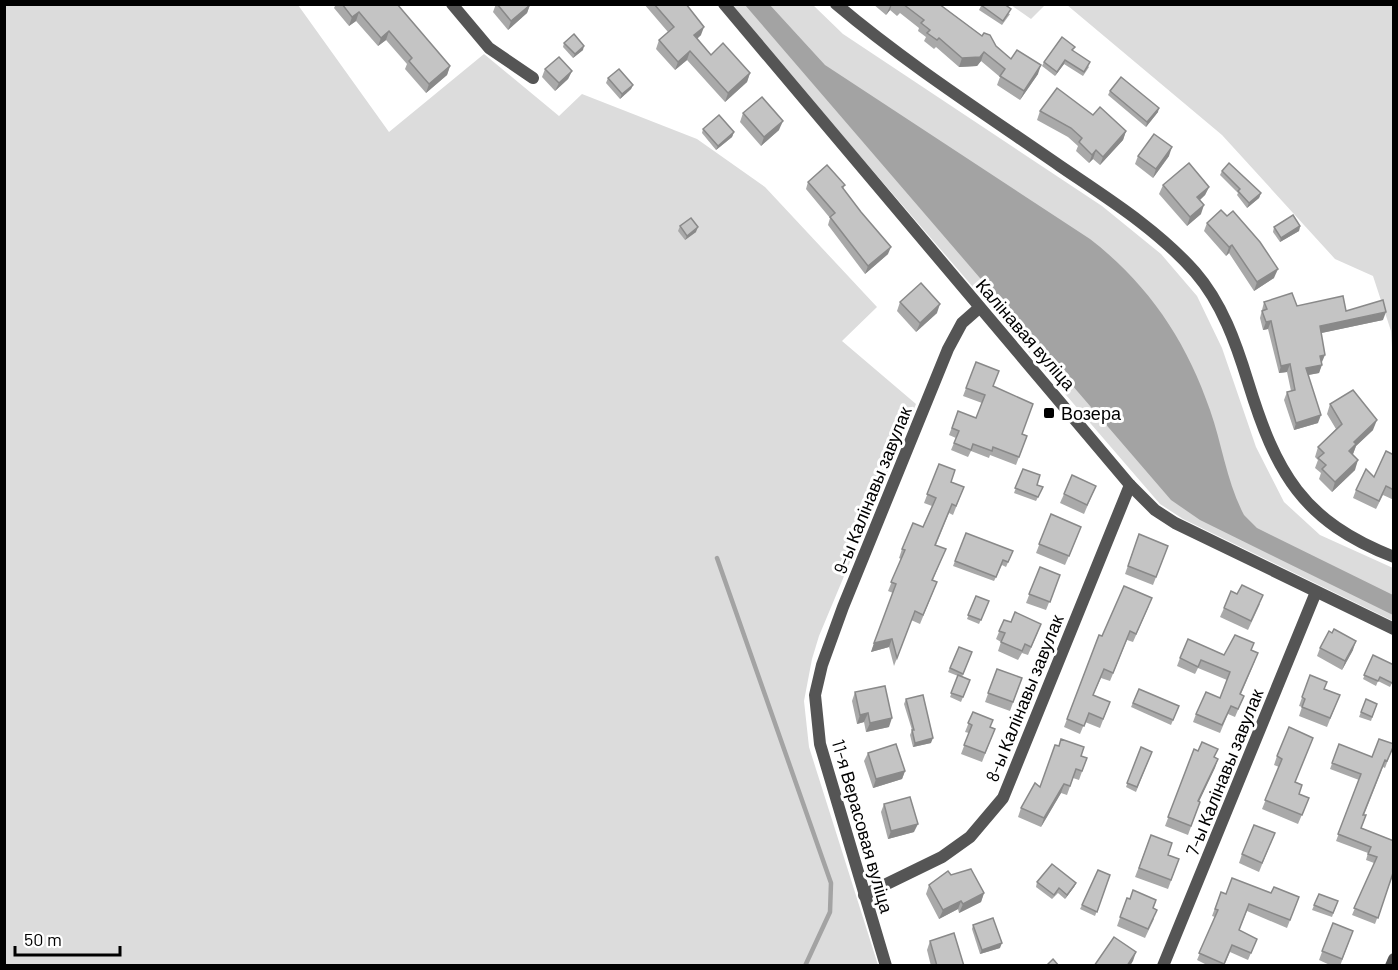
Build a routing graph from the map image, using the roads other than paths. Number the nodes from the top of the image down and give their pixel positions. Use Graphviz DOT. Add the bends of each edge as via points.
graph roads {
  1 [pos="452,4"];
  2 [pos="723,4"];
  3 [pos="836,4"];
  4 [pos="533,78"];
  5 [pos="980,308"];
  6 [pos="1130,485"];
  7 [pos="1394,557"];
  8 [pos="1316,592"];
  9 [pos="1394,629"];
  10 [pos="815,695"];
  11 [pos="864,895"];
  12 [pos="1394,959"];
  13 [pos="886,966"];
  14 [pos="1163,966"];
  15 [pos="1391,966"];
  1 -- 4 [label="street" via="489,48"];
  2 -- 5 [label="street, Калінавая вуліца"];
  3 -- 7 [label="street" via="924,72 1115,204 1174,251 1214,299 1229,329 1263,431 1289,481 1329,523 1352,539"];
  5 -- 6 [label="street, Калінавая вуліца"];
  5 -- 10 [label="street, 9-ы Калінавы завулак" via="962,324 948,349 843,607"];
  6 -- 8 [label="street, Калінавая вуліца" via="1175,523"];
  6 -- 11 [label="street, 8-ы Калінавы завулак" via="1003,798 961,844"];
  8 -- 9 [label="street, Калінавая вуліца"];
  8 -- 14 [label="street, 7-ы Калінавы завулак"];
  10 -- 11 [label="street, 11-я Верасовая вуліца" via="819,744"];
  11 -- 13 [label="street, 11-я Верасовая вуліца"];
  12 -- 15 [label="street"];
}
